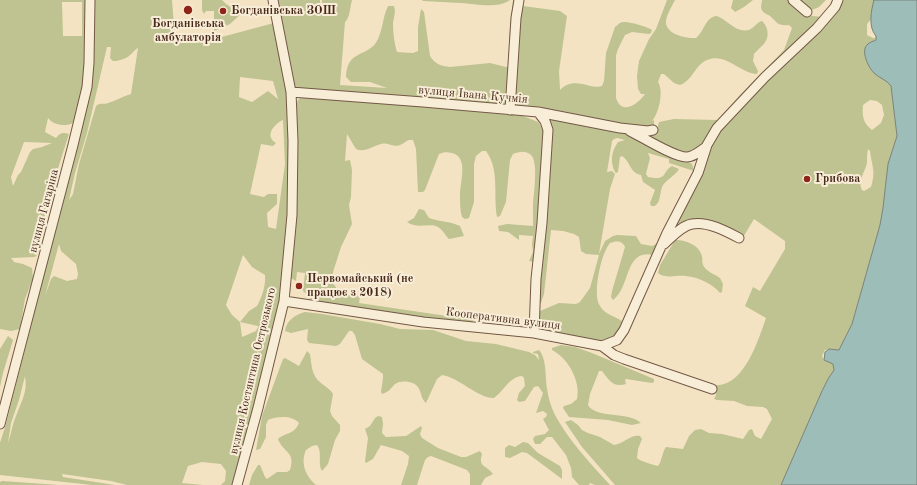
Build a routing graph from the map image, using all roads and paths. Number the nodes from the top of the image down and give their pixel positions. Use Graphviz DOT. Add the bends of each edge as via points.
graph roads {
  1 [pos="90,0"];
  2 [pos="273,0"];
  3 [pos="519,0"];
  4 [pos="793,0"];
  5 [pos="838,0"];
  6 [pos="807,12"];
  7 [pos="291,92"];
  8 [pos="510,110"];
  9 [pos="538,112"];
  10 [pos="625,129"];
  11 [pos="652,130"];
  12 [pos="707,145"];
  13 [pos="686,157"];
  14 [pos="698,173"];
  15 [pos="739,238"];
  16 [pos="661,248"];
  17 [pos="284,301"];
  18 [pos="534,333"];
  19 [pos="602,346"];
  20 [pos="712,389"];
  21 [pos="0,424"];
  22 [pos="237,485"];
  1 -- 21 [label="street, вулиця Гагаріна" via="87,87"];
  2 -- 7 [label="street, вулиця Костянтина Острозького"];
  3 -- 8 [label="street"];
  4 -- 6 [label="street"];
  5 -- 12 [label="street" via="816,28 717,128"];
  7 -- 8 [label="street, вулиця Івана Кучмія"];
  7 -- 17 [label="street, вулиця Костянтина Острозького" via="292,215"];
  8 -- 9 [label="street, вулиця Івана Кучмія"];
  9 -- 10 [label="street, вулиця Івана Кучмія"];
  9 -- 18 [label="street" via="548,130"];
  10 -- 11 [label="street, вулиця Івана Кучмія"];
  10 -- 13 [label="street"];
  12 -- 13 [label="street" via="693,156"];
  12 -- 14 [label="street"];
  13 -- 14 [label="street"];
  14 -- 16 [label="street"];
  15 -- 16 [label="street" via="710,225 691,224 677,232"];
  16 -- 19 [label="street" via="622,335"];
  17 -- 18 [label="street, Кооперативна вулиця" via="423,322"];
  17 -- 22 [label="street, вулиця Костянтина Острозького"];
  18 -- 19 [label="street, Кооперативна вулиця"];
  19 -- 20 [label="street, Кооперативна вулиця" via="624,359"];
}
